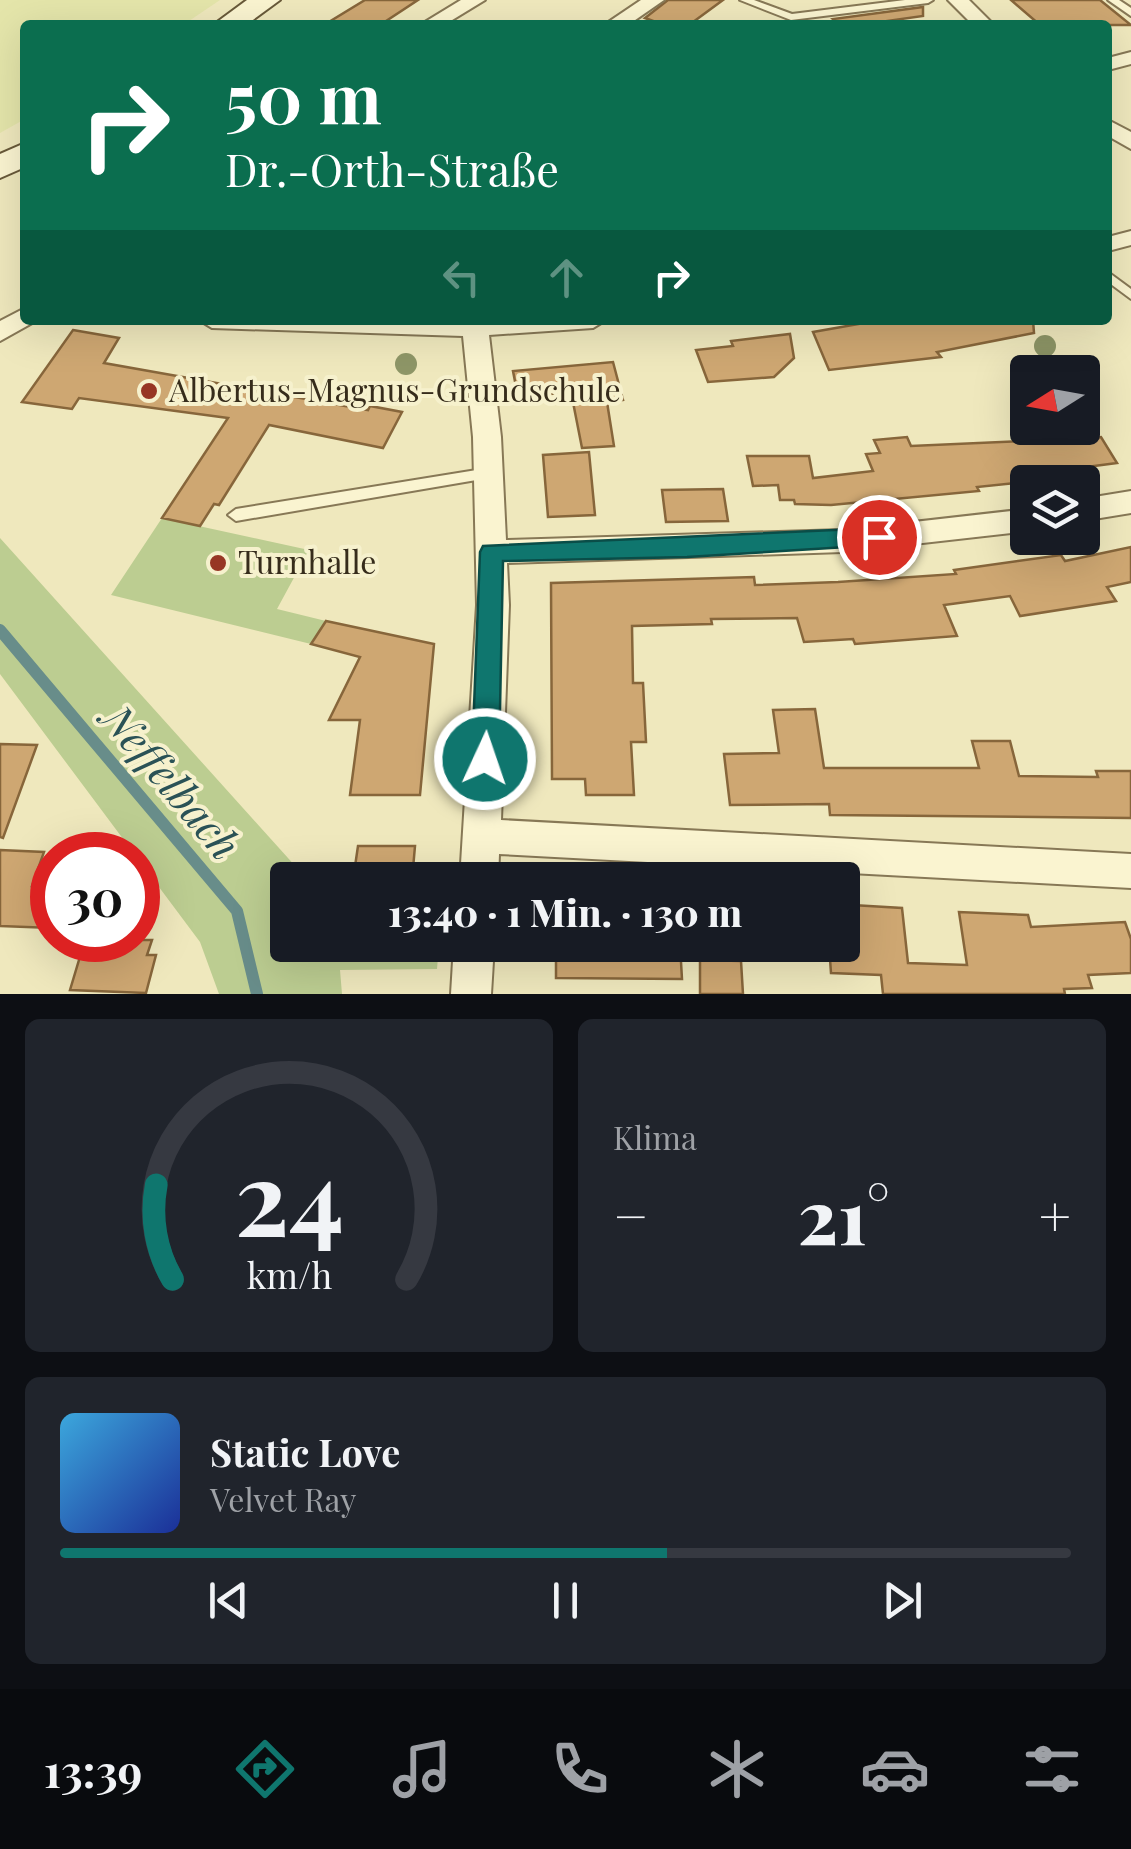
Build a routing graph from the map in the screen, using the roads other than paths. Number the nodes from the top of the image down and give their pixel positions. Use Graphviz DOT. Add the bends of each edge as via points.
graph roads {
  1 [pos="266,0"];
  2 [pos="475,0"];
  3 [pos="654,0"];
  4 [pos="745,0"];
  5 [pos="928,0"];
  6 [pos="958,0"];
  7 [pos="1114,0"];
  8 [pos="1131,13"];
  9 [pos="236,20"];
  10 [pos="439,20"];
  11 [pos="622,20"];
  12 [pos="979,20"];
  13 [pos="376,325"];
  14 [pos="498,325"];
  15 [pos="475,328"];
  16 [pos="489,473"];
  17 [pos="1131,502"];
  18 [pos="1100,507"];
  19 [pos="236,515"];
  20 [pos="1010,522"];
  21 [pos="492,552"];
  22 [pos="482,836"];
  23 [pos="480,862"];
  24 [pos="1131,870"];
  25 [pos="473,962"];
  26 [pos="472,994"];
  1 -- 9 [label="main road"];
  2 -- 10 [label="street"];
  3 -- 11 [label="street"];
  4 -- 5 [label="lane" via="791,17"];
  6 -- 12 [label="street"];
  7 -- 8 [label="lane"];
  13 -- 15 [label="street"];
  14 -- 15 [label="street"];
  15 -- 16 [label="street"];
  16 -- 19 [label="lane"];
  16 -- 21 [label="street"];
  17 -- 18 [label="street"];
  20 -- 21 [label="street" via="842,541"];
  21 -- 22 [label="street"];
  22 -- 23 [label="street"];
  22 -- 24 [label="street"];
  25 -- 26 [label="street"];
}
